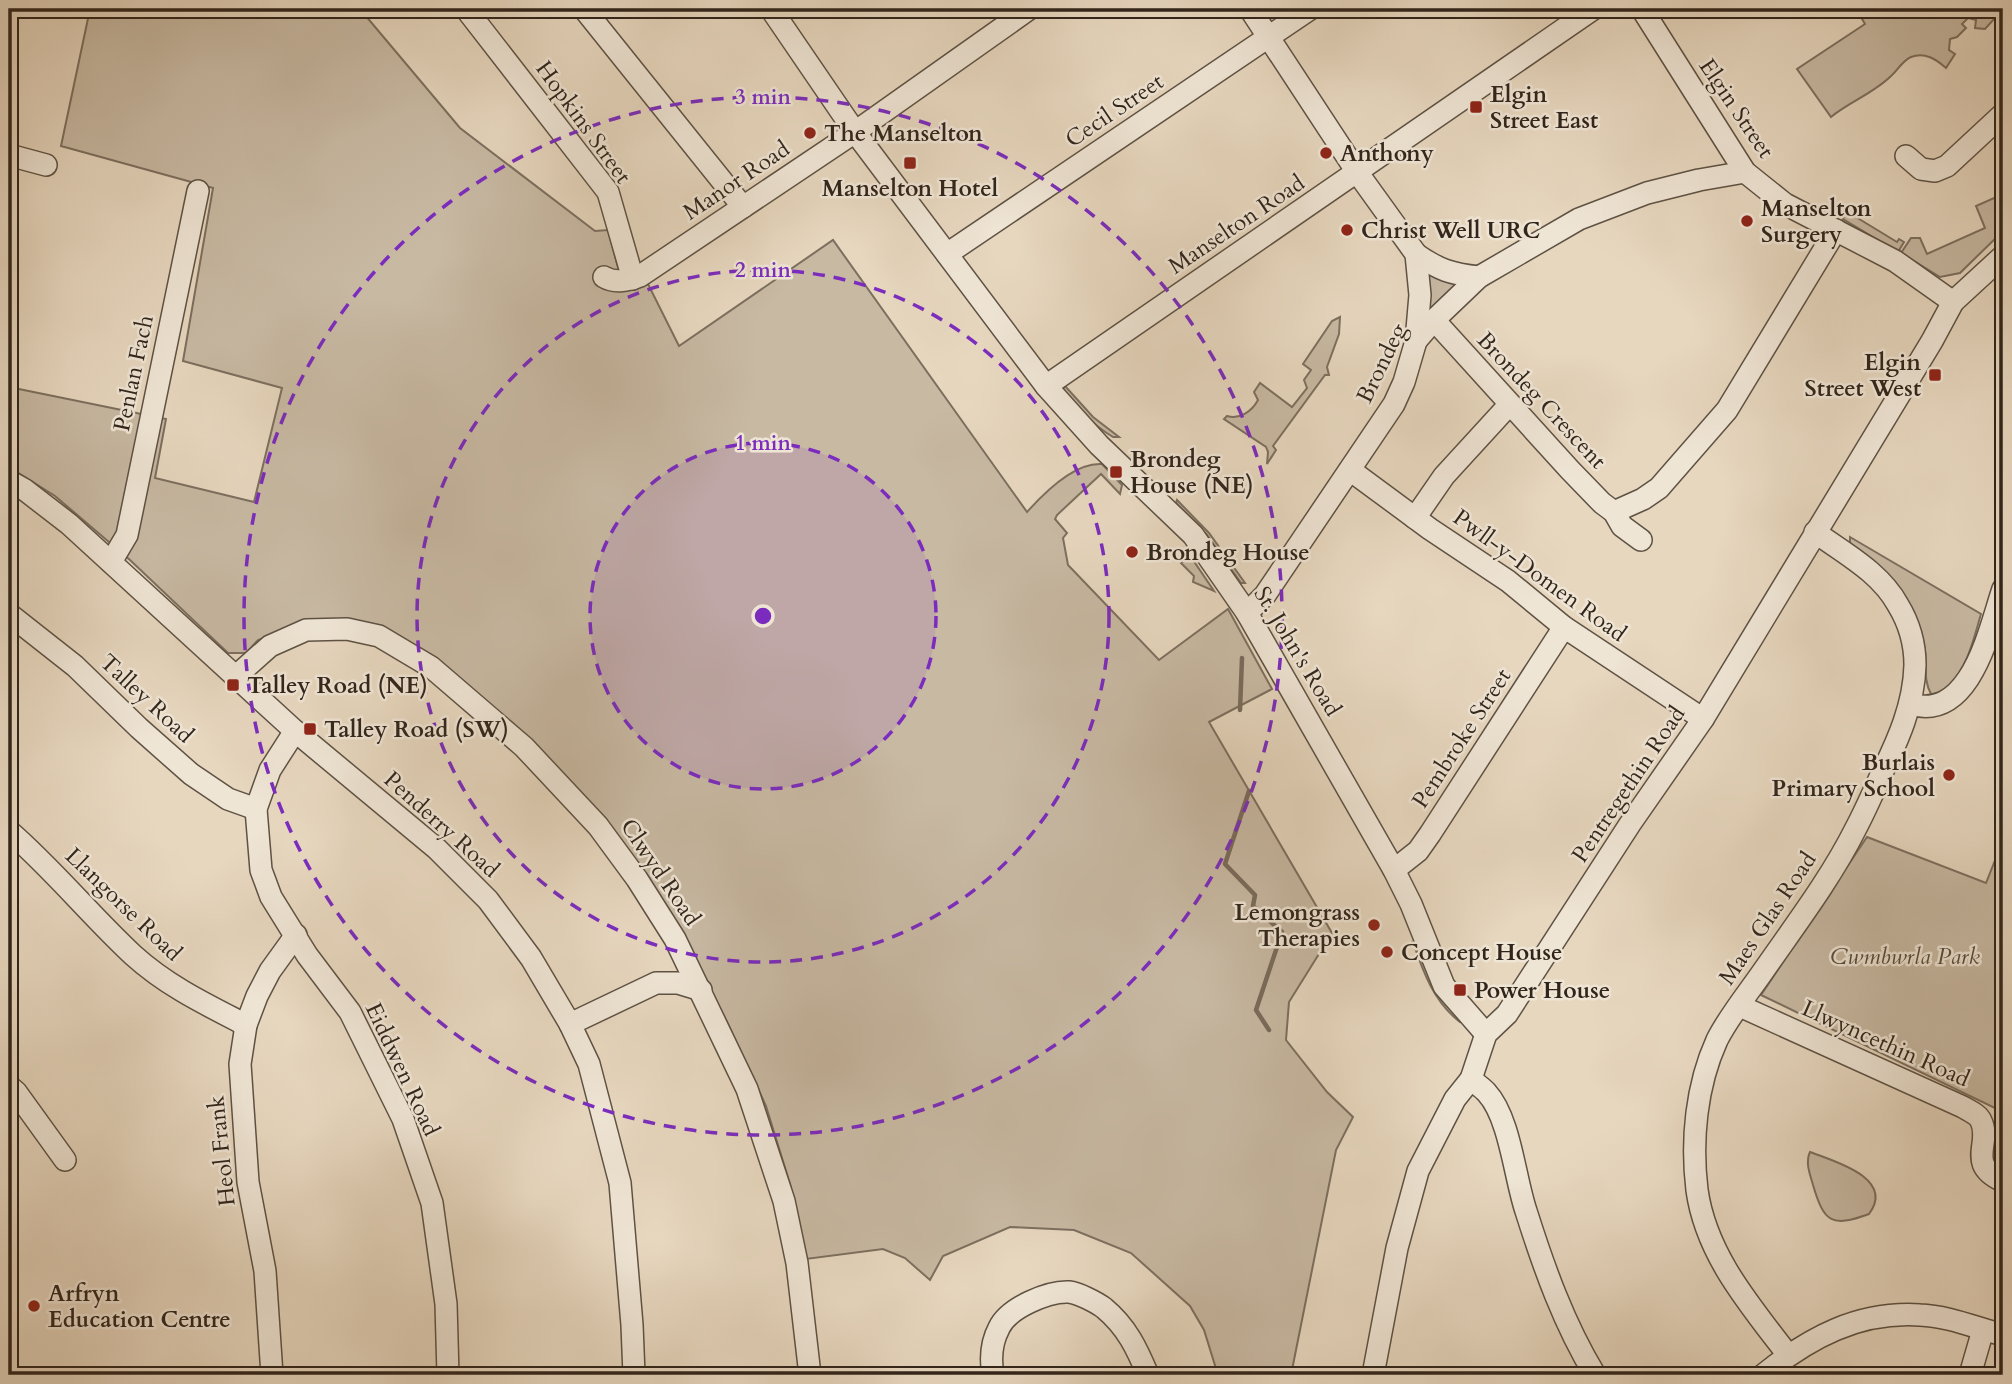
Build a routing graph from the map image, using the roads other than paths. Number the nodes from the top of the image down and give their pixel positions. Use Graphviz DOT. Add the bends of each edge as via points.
graph roads {
  1 [pos="466,9"];
  2 [pos="584,9"];
  3 [pos="771,9"];
  4 [pos="1029,9"];
  5 [pos="1250,9"];
  6 [pos="1310,9"];
  7 [pos="1594,9"];
  8 [pos="1642,9"];
  9 [pos="1270,36"];
  10 [pos="2003,114"];
  11 [pos="855,132"];
  12 [pos="9,155"];
  13 [pos="1906,156"];
  14 [pos="46,165"];
  15 [pos="1357,172"];
  16 [pos="1745,173"];
  17 [pos="198,191"];
  18 [pos="743,207"];
  19 [pos="1836,230"];
  20 [pos="947,254"];
  21 [pos="1416,254"];
  22 [pos="2003,256"];
  23 [pos="604,277"];
  24 [pos="1479,277"];
  25 [pos="633,279"];
  26 [pos="1952,302"];
  27 [pos="1434,320"];
  28 [pos="1416,341"];
  29 [pos="1046,386"];
  30 [pos="1509,405"];
  31 [pos="1350,470"];
  32 [pos="9,481"];
  33 [pos="1614,512"];
  34 [pos="1415,518"];
  35 [pos="1815,532"];
  36 [pos="1642,540"];
  37 [pos="111,562"];
  38 [pos="2003,589"];
  39 [pos="1248,613"];
  40 [pos="9,614"];
  41 [pos="1564,627"];
  42 [pos="235,677"];
  43 [pos="1910,704"];
  44 [pos="1703,719"];
  45 [pos="295,731"];
  46 [pos="256,809"];
  47 [pos="9,831"];
  48 [pos="1394,870"];
  49 [pos="296,935"];
  50 [pos="675,939"];
  51 [pos="656,983"];
  52 [pos="701,990"];
  53 [pos="1740,1006"];
  54 [pos="570,1024"];
  55 [pos="246,1026"];
  56 [pos="1486,1034"];
  57 [pos="1471,1079"];
  58 [pos="9,1086"];
  59 [pos="65,1160"];
  60 [pos="2003,1181"];
  61 [pos="1993,1333"];
  62 [pos="1788,1355"];
  63 [pos="272,1375"];
  64 [pos="448,1375"];
  65 [pos="634,1375"];
  66 [pos="810,1375"];
  67 [pos="993,1375"];
  68 [pos="1148,1375"];
  69 [pos="1373,1375"];
  70 [pos="1595,1375"];
  71 [pos="1763,1375"];
  72 [pos="1970,1375"];
  1 -- 25 [label="street, Hopkins Street" via="608,192"];
  2 -- 18 [label="street"];
  3 -- 11 [label="street, St. John's Road"];
  4 -- 11 [label="street, Manor Road"];
  5 -- 9 [label="street"];
  6 -- 9 [label="street, Cecil Street"];
  7 -- 15 [label="street, Manselton Road"];
  8 -- 16 [label="street, Elgin Street"];
  9 -- 15 [label="street"];
  9 -- 20 [label="street, Cecil Street"];
  10 -- 13 [label="street" via="1938,170 1921,169"];
  11 -- 18 [label="street, Manor Road"];
  11 -- 20 [label="street, St. John's Road"];
  12 -- 14 [label="street"];
  15 -- 21 [label="street"];
  15 -- 29 [label="street, Manselton Road"];
  16 -- 19 [label="street, Elgin Street" via="1785,204"];
  16 -- 24 [label="street, Brondeg" via="1647,193 1579,219"];
  17 -- 37 [label="street, Penlan Fach" via="127,535"];
  18 -- 25 [label="street, Manor Road"];
  19 -- 26 [label="street, Elgin Street" via="1895,261"];
  19 -- 33 [label="street" via="1727,410 1658,488"];
  20 -- 29 [label="street, St. John's Road"];
  21 -- 24 [label="street" via="1451,274"];
  21 -- 28 [label="street" via="1420,295"];
  22 -- 26 [label="street, Pentregethin Road"];
  23 -- 25 [label="street" via="611,281"];
  24 -- 27 [label="street, Brondeg"];
  26 -- 35 [label="street, Pentregethin Road"];
  27 -- 28 [label="street, Brondeg"];
  27 -- 30 [label="street, Brondeg Crescent"];
  28 -- 31 [label="street, Brondeg" via="1394,404"];
  29 -- 39 [label="street, St. John's Road" via="1099,445 1193,535"];
  30 -- 33 [label="street, Brondeg Crescent"];
  30 -- 34 [label="street" via="1444,476"];
  31 -- 34 [label="street, Pwll-y-Domen Road"];
  31 -- 39 [label="street, Brondeg"];
  32 -- 37 [label="street, Penderry Road" via="69,524"];
  33 -- 36 [label="street, Brondeg Crescent" via="1622,526"];
  34 -- 41 [label="street, Pwll-y-Domen Road" via="1508,581"];
  35 -- 43 [label="street, Maes Glas Road" via="1875,575 1899,607 1913,645"];
  35 -- 44 [label="street, Pentregethin Road"];
  37 -- 42 [label="street, Penderry Road"];
  38 -- 43 [label="street" via="1976,666 1963,687 1949,701 1933,706"];
  39 -- 48 [label="street, St. John's Road"];
  40 -- 46 [label="street, Talley Road" via="75,666 191,774 228,799"];
  41 -- 44 [label="street, Pwll-y-Domen Road"];
  41 -- 48 [label="street, Pembroke Street" via="1430,834 1418,851"];
  42 -- 45 [label="street, Penderry Road"];
  42 -- 50 [label="street, Clwyd Road" via="270,646 306,630 347,629 379,636 431,667 524,747 598,826"];
  43 -- 53 [label="street, Maes Glas Road" via="1856,829"];
  44 -- 56 [label="street, Pentregethin Road" via="1507,1014"];
  45 -- 46 [label="street, Eiddwen Road" via="270,770"];
  45 -- 54 [label="street, Penderry Road" via="437,849 488,900 531,958"];
  46 -- 49 [label="street, Eiddwen Road" via="261,870 271,897"];
  47 -- 55 [label="street, Llangorse Road" via="134,956 172,986"];
  48 -- 56 [label="street, St. John's Road" via="1444,986"];
  49 -- 55 [label="street, Heol Frank" via="270,971"];
  49 -- 64 [label="street, Eiddwen Road" via="350,1012 403,1119 432,1203 446,1304"];
  50 -- 51 [label="street"];
  50 -- 52 [label="street, Clwyd Road"];
  51 -- 52 [label="street"];
  51 -- 54 [label="street"];
  52 -- 66 [label="street, Clwyd Road" via="747,1089 784,1201"];
  53 -- 60 [label="street, Llwyncethin Road" via="1979,1117 1985,1167"];
  53 -- 62 [label="street, Maes Glas Road" via="1718,1038 1697,1107 1697,1192 1723,1267"];
  54 -- 65 [label="street, Penderry Road" via="589,1064 620,1183"];
  55 -- 63 [label="street, Heol Frank" via="240,1064 242,1116 247,1182 265,1271"];
  56 -- 57 [label="street, Pentregethin Road"];
  57 -- 69 [label="street, Pentregethin Road" via="1455,1099 1418,1171 1397,1248"];
  57 -- 70 [label="street" via="1489,1095 1502,1118 1545,1268 1565,1321"];
  58 -- 59 [label="street"];
  61 -- 62 [label="street" via="1921,1315 1879,1317 1816,1337"];
  61 -- 72 [label="street"];
  62 -- 71 [label="street"];
  67 -- 68 [label="street" via="990,1355 999,1325 1023,1305 1070,1292 1103,1307 1134,1341"];
}
